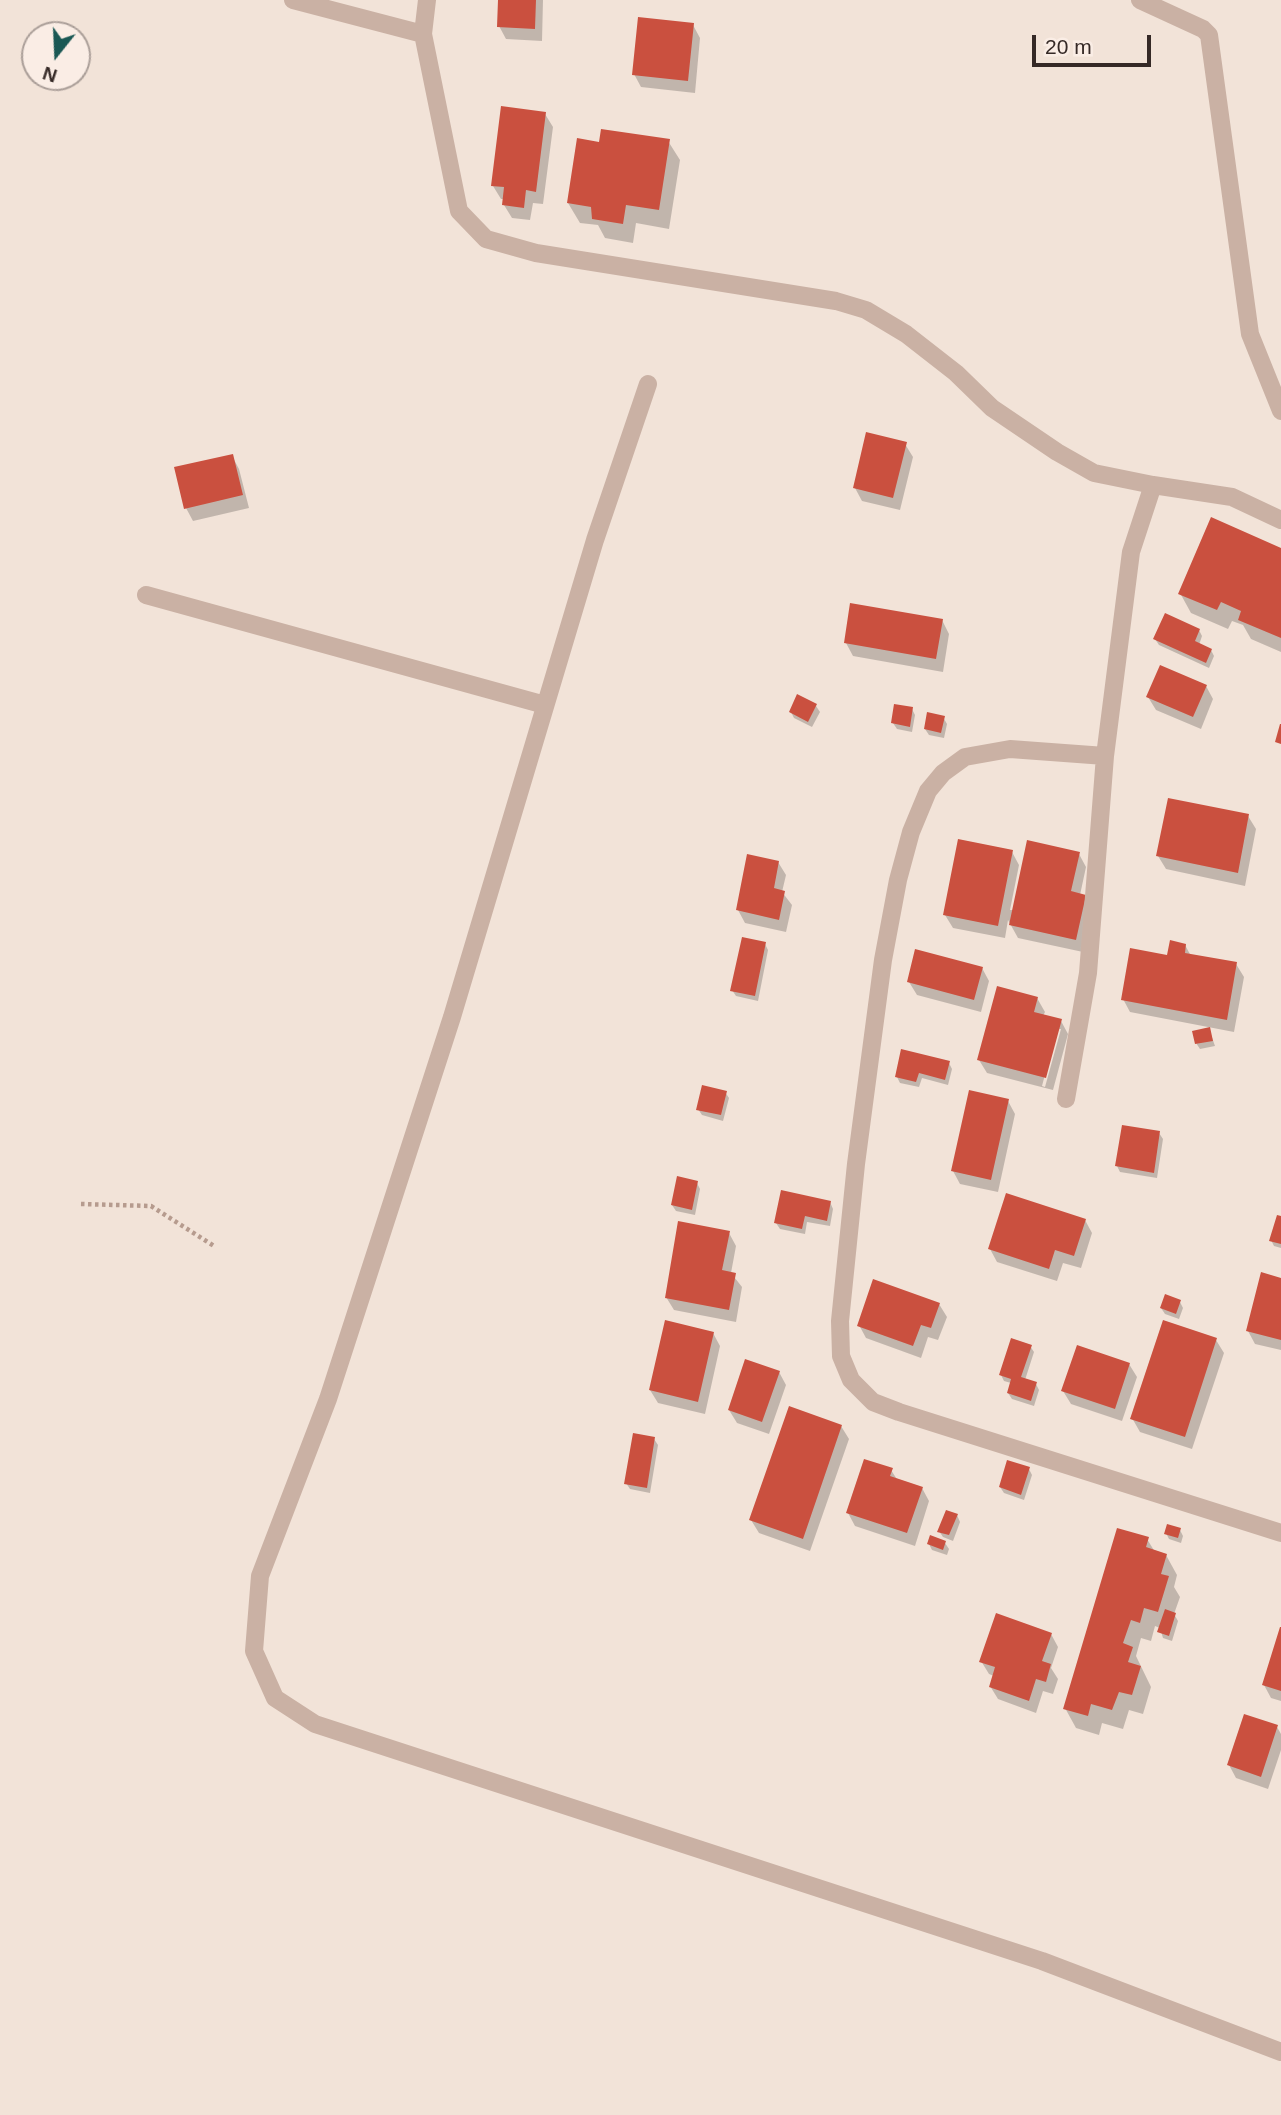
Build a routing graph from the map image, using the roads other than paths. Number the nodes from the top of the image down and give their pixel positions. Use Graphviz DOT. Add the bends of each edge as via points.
graph roads {
  1 [pos="293,0"];
  2 [pos="427,0"];
  3 [pos="1140,0"];
  4 [pos="423,34"];
  5 [pos="648,384"];
  6 [pos="1281,411"];
  7 [pos="1153,485"];
  8 [pos="1281,520"];
  9 [pos="146,595"];
  10 [pos="545,705"];
  11 [pos="1105,756"];
  12 [pos="1066,1099"];
  13 [pos="1281,1532"];
  14 [pos="1281,2052"];
  1 -- 4 [label="street"];
  2 -- 4 [label="street"];
  3 -- 6 [label="street" via="1203,29 1211,41 1250,334"];
  4 -- 7 [label="street" via="458,211 486,239 536,253 836,301 866,310 906,334 957,373 992,408 1057,452 1094,473"];
  5 -- 10 [label="street"];
  7 -- 8 [label="street" via="1232,497"];
  7 -- 11 [label="street" via="1131,552"];
  9 -- 10 [label="street"];
  10 -- 14 [label="street" via="452,1017 328,1399 260,1576 254,1651 275,1698 315,1724 1042,1961"];
  11 -- 12 [label="street" via="1088,973"];
  11 -- 13 [label="street" via="1010,749 965,757 928,790 898,880 883,960 856,1164 840,1321 841,1356 851,1380 873,1402"];
}
